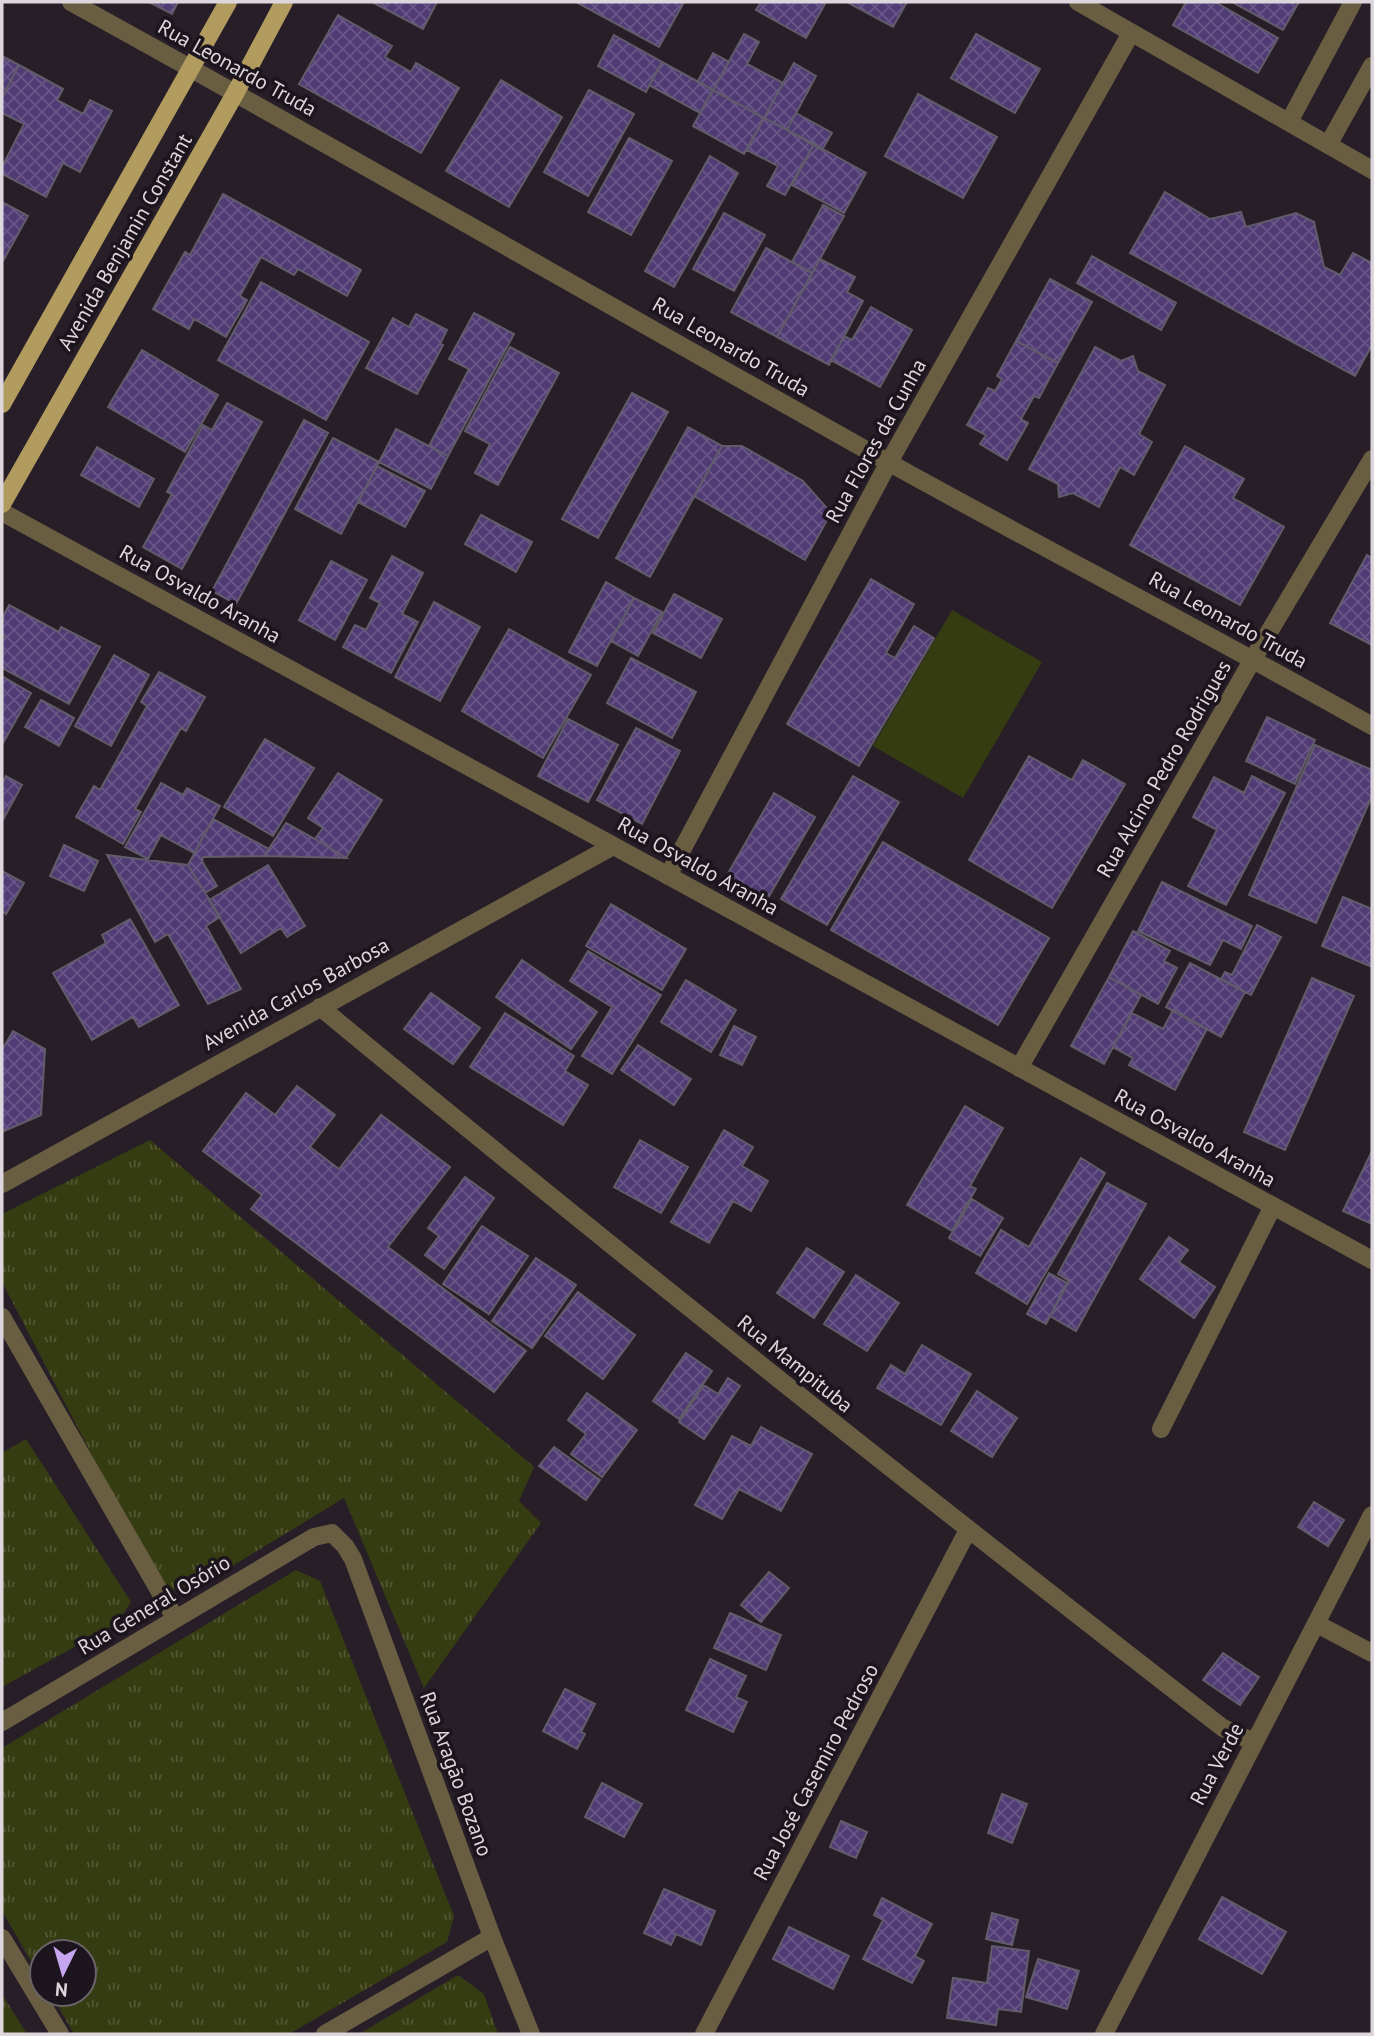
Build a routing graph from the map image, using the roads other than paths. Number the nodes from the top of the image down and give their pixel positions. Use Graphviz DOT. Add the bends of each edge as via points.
graph roads {
  1 [pos="71,2"];
  2 [pos="228,2"];
  3 [pos="285,2"];
  4 [pos="1078,2"];
  5 [pos="1353,2"];
  6 [pos="1131,33"];
  7 [pos="1372,66"];
  8 [pos="192,68"];
  9 [pos="236,92"];
  10 [pos="1289,122"];
  11 [pos="1328,145"];
  12 [pos="1372,170"];
  13 [pos="2,404"];
  14 [pos="1372,459"];
  15 [pos="889,462"];
  16 [pos="2,503"];
  17 [pos="2,512"];
  18 [pos="1253,659"];
  19 [pos="1372,726"];
  20 [pos="614,846"];
  21 [pos="668,876"];
  22 [pos="320,1007"];
  23 [pos="1019,1068"];
  24 [pos="2,1184"];
  25 [pos="1273,1206"];
  26 [pos="1372,1260"];
  27 [pos="2,1317"];
  28 [pos="1161,1429"];
  29 [pos="1372,1515"];
  30 [pos="968,1530"];
  31 [pos="332,1533"];
  32 [pos="175,1618"];
  33 [pos="1317,1625"];
  34 [pos="1372,1653"];
  35 [pos="2,1722"];
  36 [pos="1254,1742"];
  37 [pos="492,1937"];
  38 [pos="2,1938"];
  39 [pos="60,2034"];
  40 [pos="325,2034"];
  41 [pos="531,2034"];
  42 [pos="704,2034"];
  43 [pos="1104,2034"];
  1 -- 8 [label="street, Rua Leonardo Truda"];
  2 -- 8 [label="main road, Avenida Benjamin Constant"];
  3 -- 9 [label="main road, Avenida Benjamin Constant"];
  4 -- 6 [label="street"];
  5 -- 10 [label="street"];
  6 -- 10 [label="street"];
  6 -- 15 [label="street, Rua Flores da Cunha"];
  7 -- 11 [label="street"];
  8 -- 9 [label="street, Rua Leonardo Truda"];
  8 -- 13 [label="main road, Avenida Benjamin Constant"];
  9 -- 15 [label="street, Rua Leonardo Truda"];
  9 -- 16 [label="main road, Avenida Benjamin Constant"];
  10 -- 11 [label="street"];
  11 -- 12 [label="street"];
  14 -- 18 [label="street, Rua Alcino Pedro Rodrigues"];
  15 -- 18 [label="street, Rua Leonardo Truda"];
  15 -- 21 [label="street, Rua Flores da Cunha"];
  17 -- 20 [label="street, Rua Osvaldo Aranha"];
  18 -- 19 [label="street, Rua Leonardo Truda"];
  18 -- 23 [label="street, Rua Alcino Pedro Rodrigues"];
  20 -- 21 [label="street, Rua Osvaldo Aranha"];
  20 -- 22 [label="street, Avenida Carlos Barbosa"];
  21 -- 23 [label="street, Rua Osvaldo Aranha"];
  22 -- 24 [label="street, Avenida Carlos Barbosa"];
  22 -- 30 [label="street, Rua Mampituba"];
  23 -- 25 [label="street, Rua Osvaldo Aranha"];
  25 -- 26 [label="street, Rua Osvaldo Aranha"];
  25 -- 28 [label="street"];
  27 -- 32 [label="street"];
  29 -- 33 [label="street, Rua Verde"];
  30 -- 36 [label="street, Rua Mampituba" via="1223,1728"];
  30 -- 42 [label="street, Rua José Casemiro Pedroso"];
  31 -- 32 [label="street, Rua General Osório" via="314,1537"];
  31 -- 37 [label="street, Rua Aragão Bozano" via="353,1559"];
  32 -- 35 [label="street, Rua General Osório"];
  33 -- 34 [label="street"];
  33 -- 36 [label="street, Rua Verde"];
  36 -- 43 [label="street, Rua Verde"];
  37 -- 40 [label="street"];
  37 -- 41 [label="street, Rua Aragão Bozano"];
  38 -- 39 [label="street"];
}
